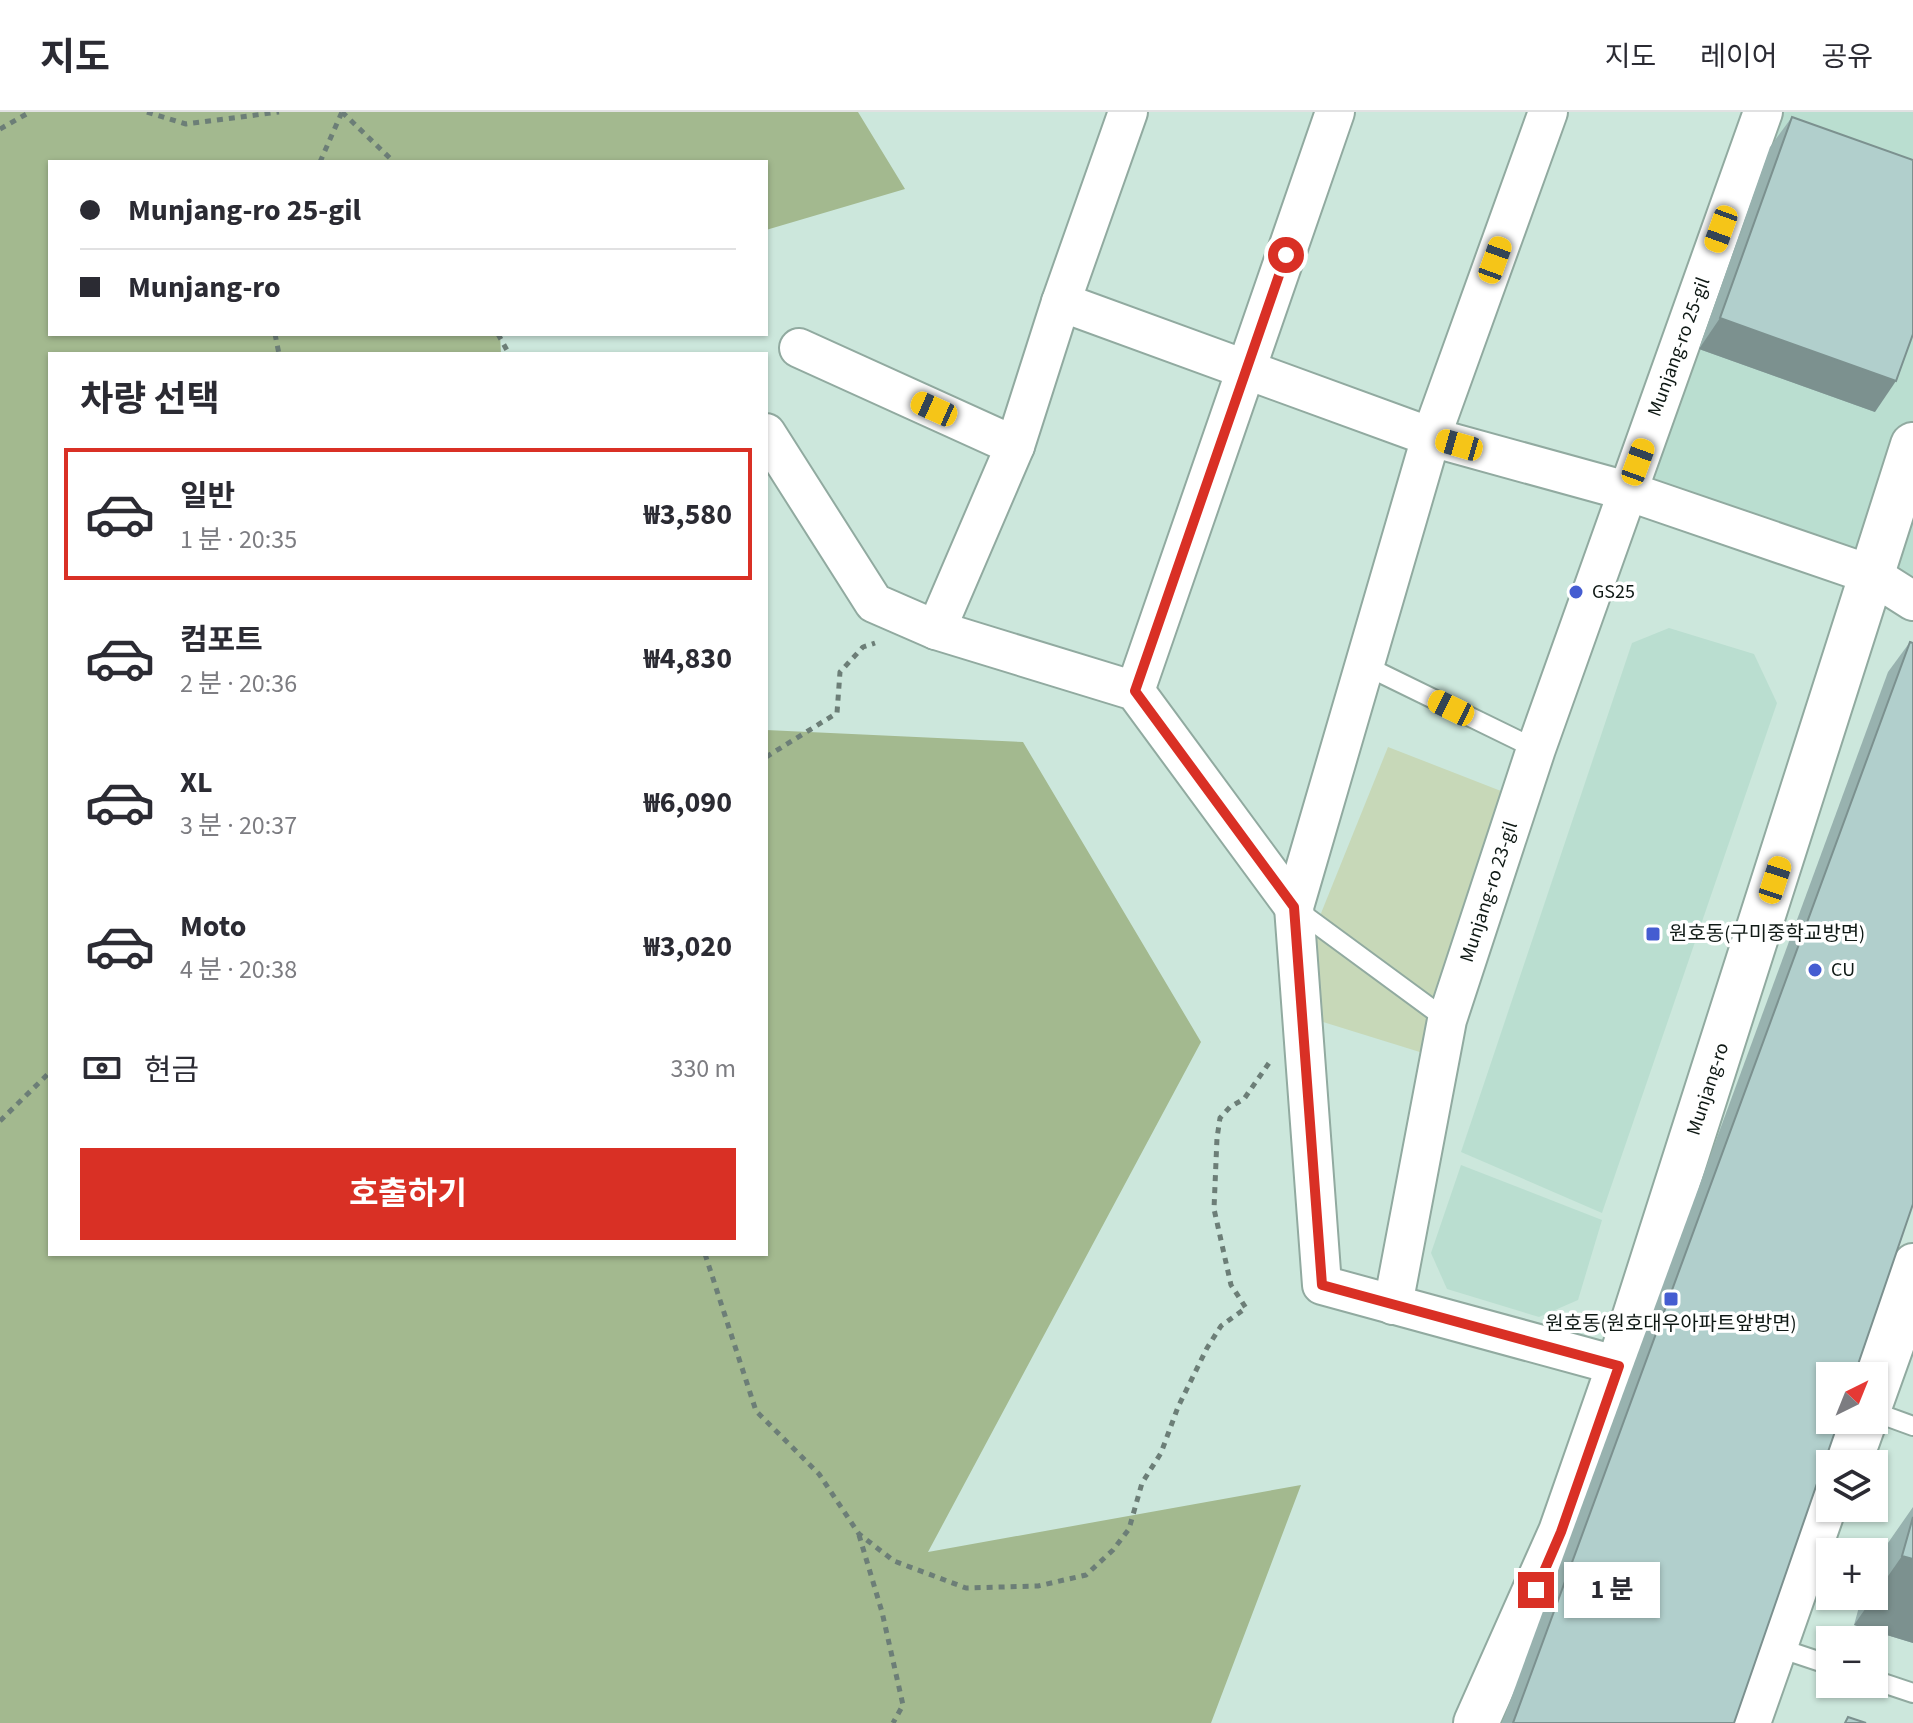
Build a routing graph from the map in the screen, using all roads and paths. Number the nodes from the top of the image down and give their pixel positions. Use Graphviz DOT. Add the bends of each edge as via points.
graph roads {
  1 [pos="30,112"];
  2 [pos="147,112"];
  3 [pos="279,112"];
  4 [pos="342,112"];
  5 [pos="1128,112"];
  6 [pos="1335,112"];
  7 [pos="1548,112"];
  8 [pos="1763,112"];
  9 [pos="0,129"];
  10 [pos="321,160"];
  11 [pos="392,160"];
  12 [pos="1061,302"];
  13 [pos="799,348"];
  14 [pos="1247,370"];
  15 [pos="768,436"];
  16 [pos="1431,437"];
  17 [pos="1913,445"];
  18 [pos="1015,446"];
  19 [pos="1627,491"];
  20 [pos="1872,575"];
  21 [pos="1913,601"];
  22 [pos="929,627"];
  23 [pos="1366,666"];
  24 [pos="1135,691"];
  25 [pos="1536,749"];
  26 [pos="768,756"];
  27 [pos="1294,907"];
  28 [pos="1447,1020"];
  29 [pos="1303,1034"];
  30 [pos="48,1074"];
  31 [pos="0,1121"];
  32 [pos="706,1256"];
  33 [pos="1913,1263"];
  34 [pos="1393,1305"];
  35 [pos="1913,1323"];
  36 [pos="1878,1362"];
  37 [pos="1619,1366"];
  38 [pos="1888,1376"];
  39 [pos="1888,1421"];
  40 [pos="1913,1426"];
  41 [pos="1822,1522"];
  42 [pos="859,1534"];
  43 [pos="1816,1592"];
  44 [pos="1794,1653"];
  45 [pos="1816,1660"];
  46 [pos="1888,1685"];
  47 [pos="1913,1693"];
  48 [pos="893,1723"];
  49 [pos="1476,1723"];
  50 [pos="1751,1723"];
  51 [pos="1769,1723"];
  1 -- 9 [label="path"];
  2 -- 3 [label="path" via="186,124"];
  4 -- 10 [label="path"];
  4 -- 11 [label="path"];
  5 -- 12 [label="street"];
  6 -- 14 [label="street"];
  7 -- 16 [label="street"];
  8 -- 19 [label="street, Munjang-ro 25-gil"];
  12 -- 14 [label="street"];
  12 -- 18 [label="street"];
  13 -- 18 [label="street"];
  14 -- 16 [label="street"];
  14 -- 24 [label="street"];
  15 -- 22 [label="street" via="874,603"];
  16 -- 19 [label="street"];
  16 -- 23 [label="street"];
  17 -- 20 [label="street, Munjang-ro"];
  18 -- 22 [label="street"];
  19 -- 20 [label="street"];
  19 -- 25 [label="street, Munjang-ro 23-gil"];
  20 -- 21 [label="street"];
  20 -- 37 [label="street, Munjang-ro"];
  22 -- 24 [label="street"];
  22 -- 26 [label="path" via="863,647 840,672 837,713"];
  23 -- 25 [label="lane"];
  23 -- 27 [label="street"];
  24 -- 27 [label="street"];
  25 -- 28 [label="street, Munjang-ro 23-gil"];
  27 -- 28 [label="lane"];
  27 -- 29 [label="street"];
  28 -- 34 [label="street, Munjang-ro 23-gil"];
  29 -- 34 [label="street" via="1322,1285"];
  29 -- 42 [label="path" via="1275,1054 1244,1099 1220,1118 1214,1209 1231,1285 1246,1308 1221,1326 1207,1348 1161,1453 1142,1483 1129,1529 1113,1550 1086,1575 1038,1586 966,1588 894,1561"];
  30 -- 31 [label="path"];
  32 -- 42 [label="path" via="756,1411 819,1474"];
  33 -- 36 [label="street"];
  34 -- 37 [label="street"];
  35 -- 38 [label="lane"];
  37 -- 49 [label="street, Munjang-ro" via="1561,1532"];
  39 -- 40 [label="lane"];
  41 -- 50 [label="street"];
  42 -- 48 [label="path" via="903,1705"];
  43 -- 44 [label="lane"];
  44 -- 45 [label="lane"];
  44 -- 51 [label="lane"];
  46 -- 47 [label="lane"];
}
